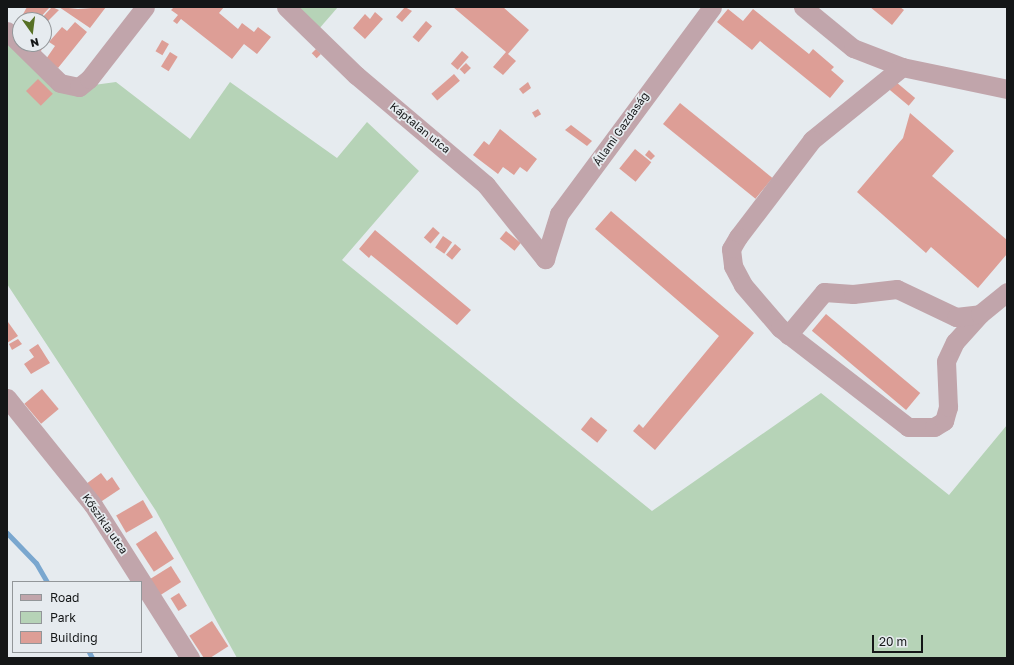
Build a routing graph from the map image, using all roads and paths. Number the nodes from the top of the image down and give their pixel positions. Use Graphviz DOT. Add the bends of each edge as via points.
graph roads {
  1 [pos="145,7"];
  2 [pos="286,7"];
  3 [pos="712,7"];
  4 [pos="803,7"];
  5 [pos="7,31"];
  6 [pos="902,67"];
  7 [pos="1007,89"];
  8 [pos="545,259"];
  9 [pos="1007,292"];
  10 [pos="980,314"];
  11 [pos="788,335"];
  12 [pos="7,398"];
  13 [pos="141,581"];
  14 [pos="142,582"];
  15 [pos="190,658"];
  1 -- 5 [label="street" via="89,79 79,87 60,83"];
  2 -- 8 [label="street, Káptalan utca" via="356,75 486,185"];
  3 -- 8 [label="street, Állami Gazdaság" via="559,214"];
  4 -- 6 [label="street" via="853,48"];
  6 -- 7 [label="street"];
  6 -- 11 [label="street" via="812,140 731,250 733,266 743,285"];
  9 -- 10 [label="street"];
  10 -- 11 [label="street" via="956,317 897,289 852,294 836,290 824,292 816,298"];
  10 -- 11 [label="street" via="955,342 946,362 948,407 944,421 922,430 898,422"];
  12 -- 13 [label="street, Kőszikla utca" via="93,505"];
  14 -- 15 [label="street, Kőszikla utca"];
}
